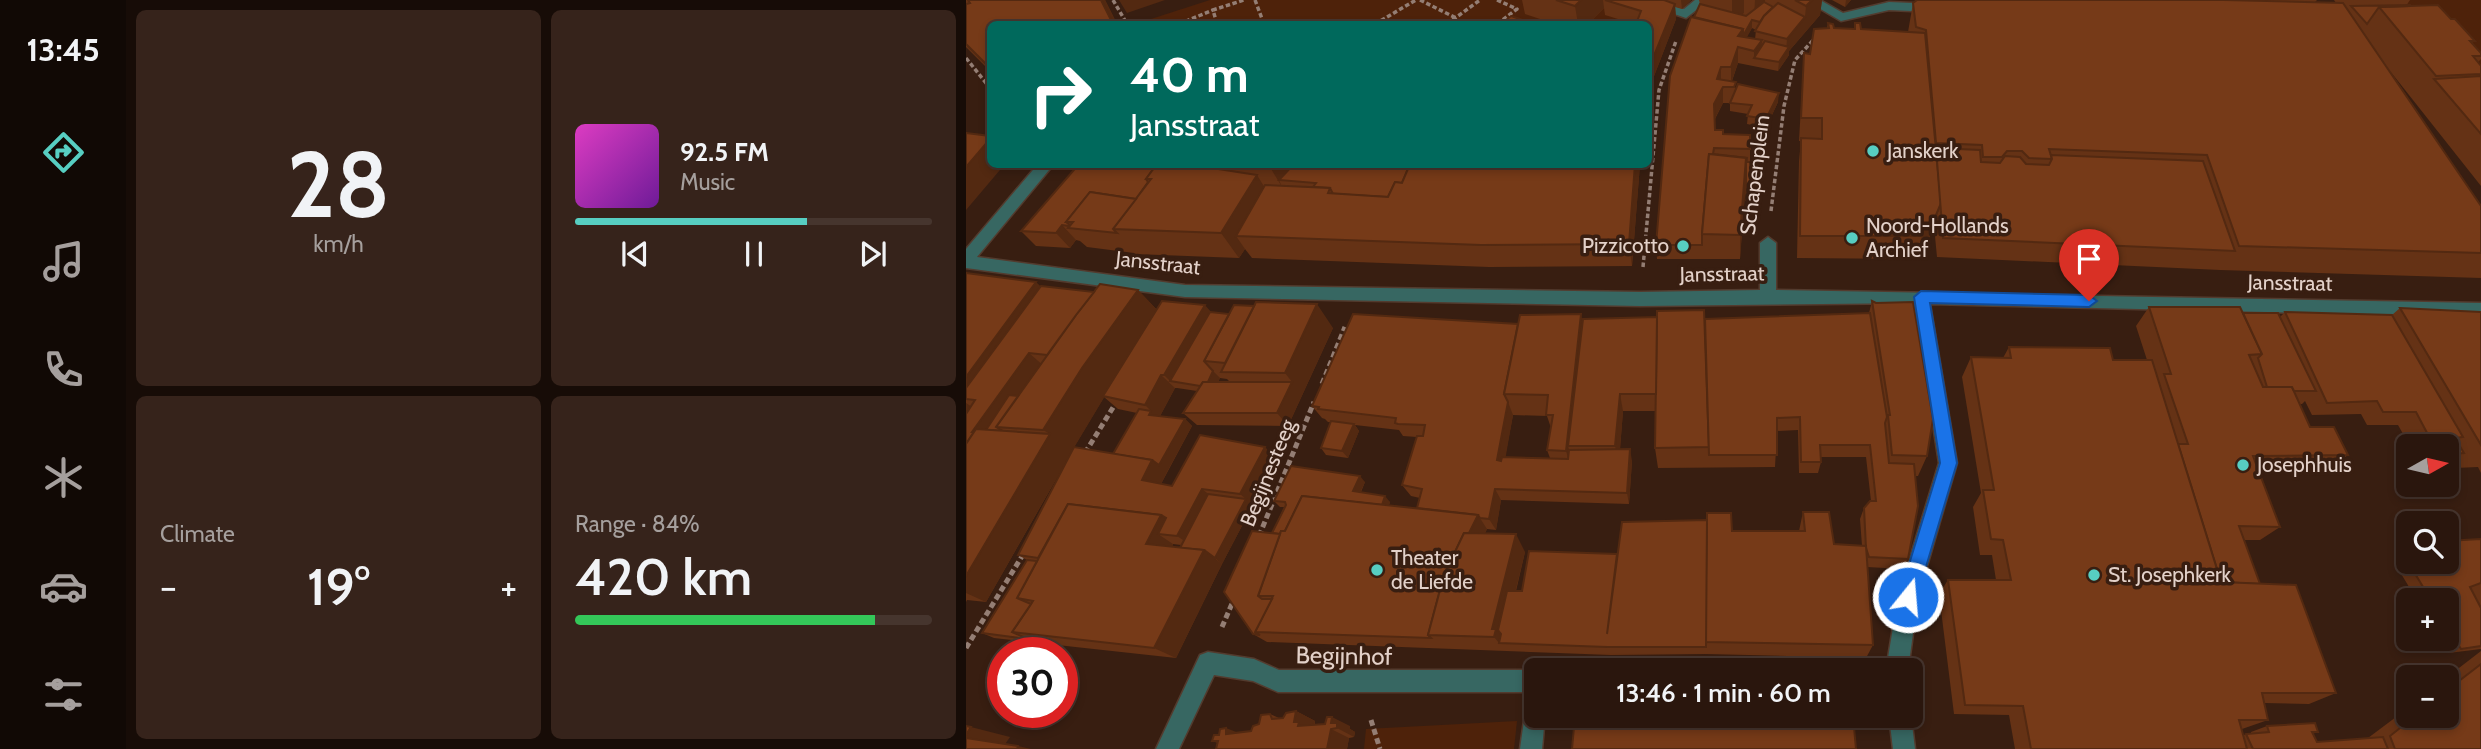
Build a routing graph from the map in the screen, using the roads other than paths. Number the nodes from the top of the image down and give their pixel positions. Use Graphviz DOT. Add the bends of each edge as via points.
graph roads {
  1 [pos="1639,0"];
  2 [pos="1703,0"];
  3 [pos="1811,0"];
  4 [pos="1888,3"];
  5 [pos="1944,8"];
  6 [pos="1044,168"];
  7 [pos="1768,243"];
  8 [pos="966,261"];
  9 [pos="1768,296"];
  10 [pos="1921,297"];
  11 [pos="2481,310"];
  12 [pos="1899,658"];
  13 [pos="1524,681"];
  14 [pos="1533,728"];
  15 [pos="1901,728"];
  16 [pos="1167,749"];
  17 [pos="1531,749"];
  18 [pos="1904,749"];
  1 -- 2 [label="street" via="1686,14"];
  3 -- 4 [label="street" via="1841,17"];
  4 -- 5 [label="street"];
  6 -- 8 [label="street"];
  7 -- 9 [label="street, Schapenplein"];
  8 -- 9 [label="street, Jansstraat" via="1185,291 1640,299"];
  9 -- 10 [label="street, Jansstraat"];
  10 -- 11 [label="street, Jansstraat"];
  10 -- 12 [label="street" via="1948,463 1908,597"];
  13 -- 16 [label="street, Begijnhof" via="1278,681 1254,670 1208,663"];
  14 -- 17 [label="street"];
  15 -- 18 [label="street"];
}
